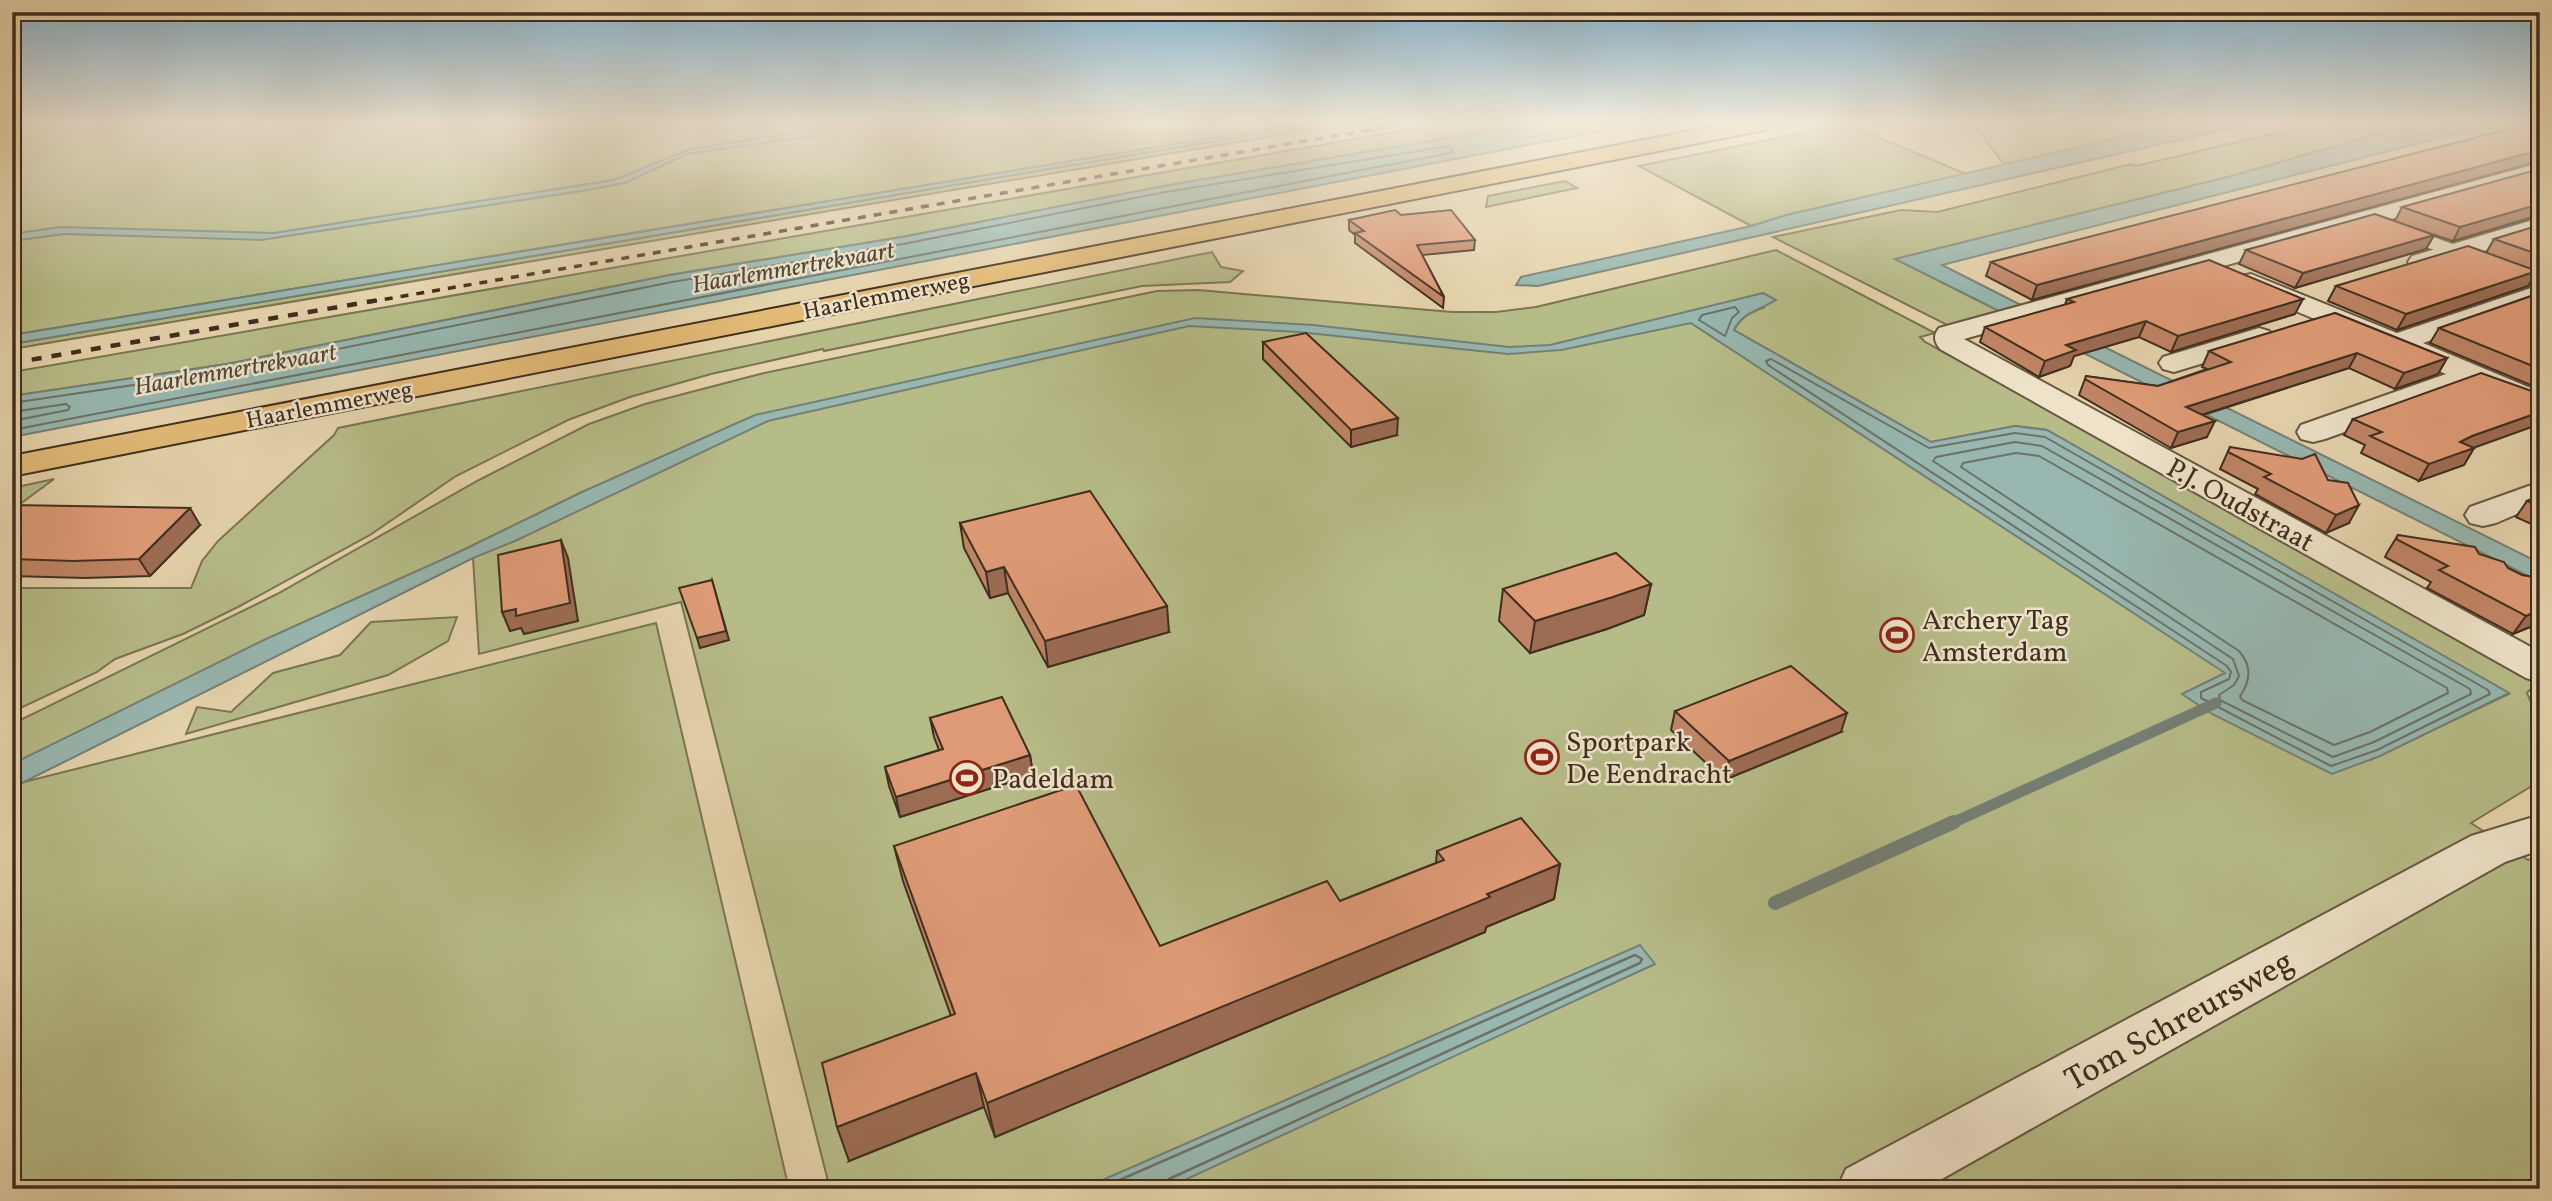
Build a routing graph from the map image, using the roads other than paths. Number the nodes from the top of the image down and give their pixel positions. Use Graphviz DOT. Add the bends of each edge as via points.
graph roads {
  1 [pos="1411,180"];
  2 [pos="1473,180"];
  3 [pos="2501,180"];
  4 [pos="2508,180"];
  5 [pos="2540,190"];
  6 [pos="2365,218"];
  7 [pos="2540,226"];
  8 [pos="2450,253"];
  9 [pos="2205,263"];
  10 [pos="2394,270"];
  11 [pos="2540,282"];
  12 [pos="2540,293"];
  13 [pos="2330,302"];
  14 [pos="2395,342"];
  15 [pos="2174,363"];
  16 [pos="2540,374"];
  17 [pos="2473,375"];
  18 [pos="2503,388"];
  19 [pos="2540,403"];
  20 [pos="2313,432"];
  21 [pos="12,449"];
  22 [pos="12,466"];
  23 [pos="2540,492"];
  24 [pos="2483,514"];
  25 [pos="2540,669"];
  26 [pos="2540,808"];
  27 [pos="2540,832"];
  28 [pos="2488,849"];
  29 [pos="1867,1189"];
  1 -- 21 [label="main road, Haarlemmerweg"];
  2 -- 22 [label="main road, Haarlemmerweg"];
  3 -- 6 [label="street"];
  4 -- 5 [label="street"];
  6 -- 8 [label="street"];
  6 -- 9 [label="street"];
  7 -- 8 [label="street"];
  8 -- 10 [label="street"];
  8 -- 11 [label="street"];
  9 -- 13 [label="street" via="2294,300"];
  9 -- 25 [label="street, P.J. Oudstraat" via="1949,334 1950,343"];
  12 -- 14 [label="street"];
  13 -- 14 [label="street"];
  13 -- 15 [label="street"];
  14 -- 17 [label="street"];
  16 -- 18 [label="street"];
  17 -- 18 [label="street"];
  17 -- 20 [label="street"];
  18 -- 19 [label="street"];
  23 -- 24 [label="street"];
  26 -- 28 [label="street, Tom Schreursweg"];
  27 -- 28 [label="street, Tom Schreursweg"];
  28 -- 29 [label="street, Tom Schreursweg"];
}
